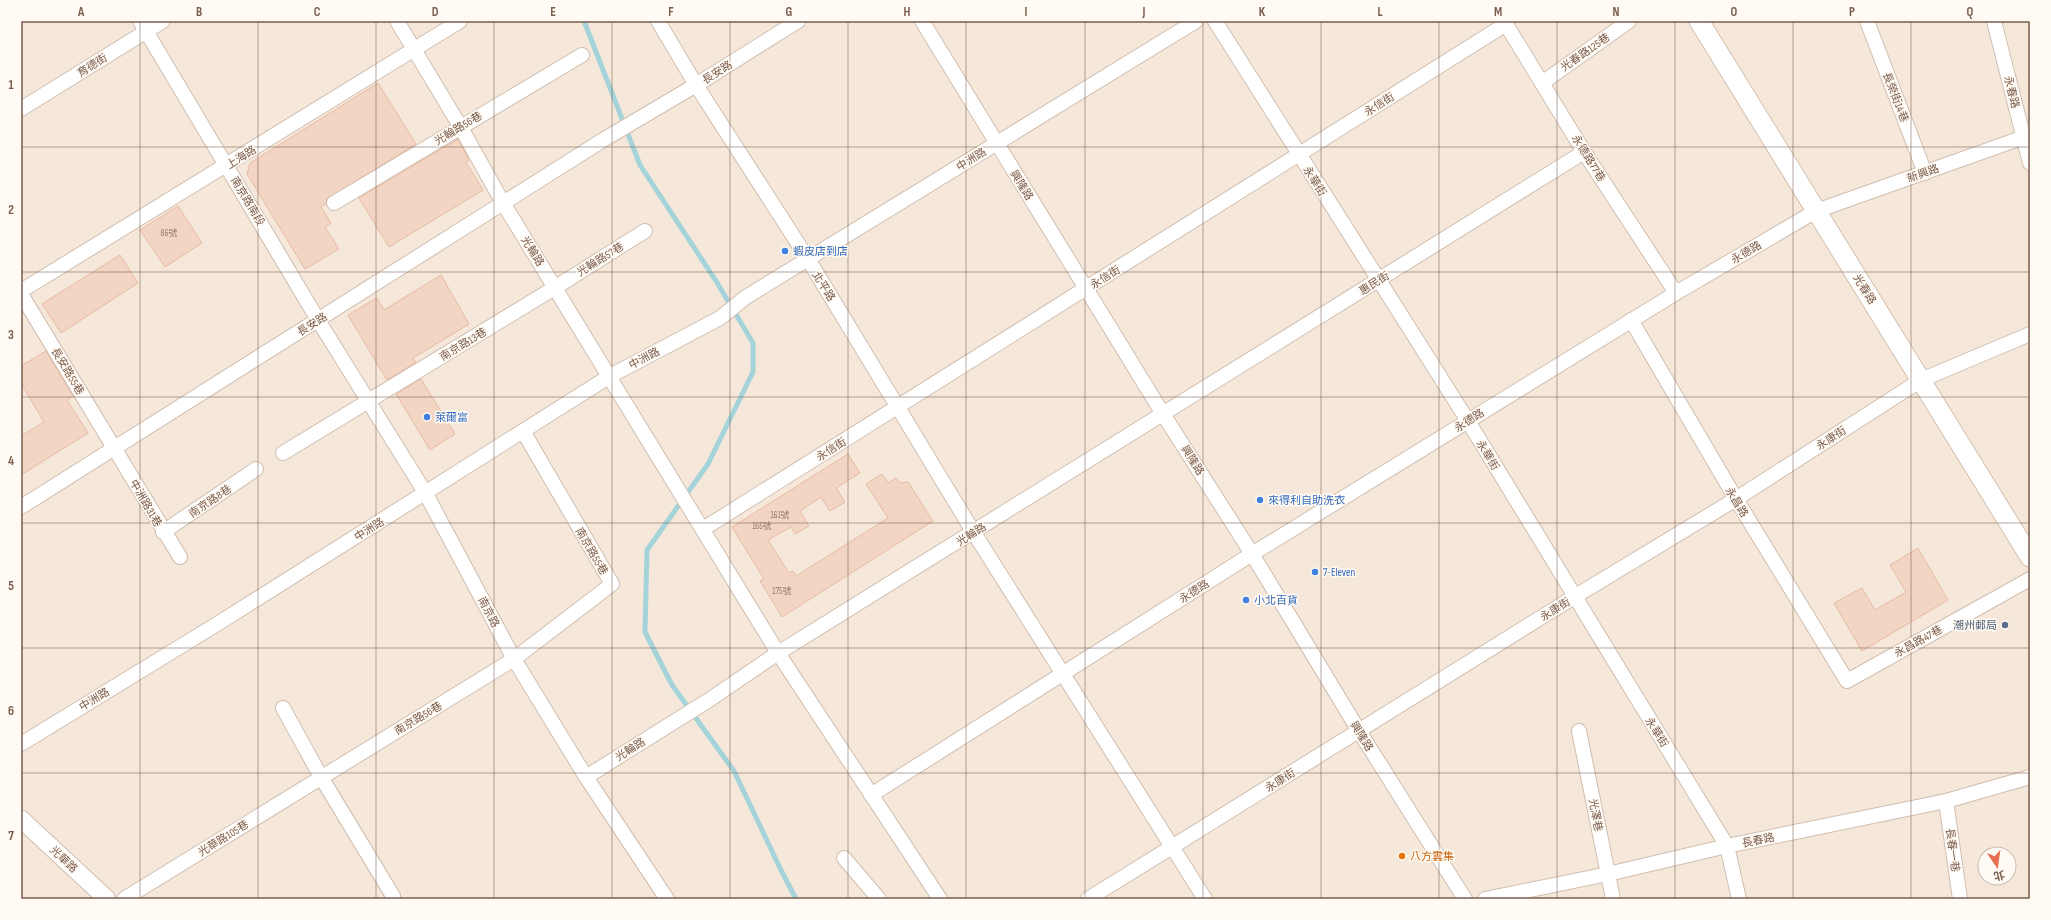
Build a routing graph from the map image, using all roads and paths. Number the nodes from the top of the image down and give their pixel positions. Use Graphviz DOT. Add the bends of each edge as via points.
graph roads {
  1 [pos="162,21"];
  2 [pos="397,21"];
  3 [pos="460,21"];
  4 [pos="658,21"];
  5 [pos="798,21"];
  6 [pos="922,21"];
  7 [pos="1196,21"];
  8 [pos="1215,21"];
  9 [pos="1629,21"];
  10 [pos="1700,21"];
  11 [pos="1867,21"];
  12 [pos="1994,21"];
  13 [pos="1505,23"];
  14 [pos="144,26"];
  15 [pos="414,49"];
  16 [pos="582,55"];
  17 [pos="1542,83"];
  18 [pos="696,85"];
  19 [pos="21,109"];
  20 [pos="460,126"];
  21 [pos="2027,136"];
  22 [pos="997,143"];
  23 [pos="1584,152"];
  24 [pos="1298,155"];
  25 [pos="2030,163"];
  26 [pos="227,165"];
  27 [pos="1925,173"];
  28 [pos="334,203"];
  29 [pos="503,203"];
  30 [pos="1816,211"];
  31 [pos="645,231"];
  32 [pos="808,259"];
  33 [pos="1377,280"];
  34 [pos="556,288"];
  35 [pos="1086,288"];
  36 [pos="21,292"];
  37 [pos="1676,293"];
  38 [pos="318,320"];
  39 [pos="1631,320"];
  40 [pos="2030,334"];
  41 [pos="610,376"];
  42 [pos="1921,380"];
  43 [pos="370,401"];
  44 [pos="898,406"];
  45 [pos="1163,414"];
  46 [pos="1468,421"];
  47 [pos="523,431"];
  48 [pos="114,448"];
  49 [pos="283,453"];
  50 [pos="256,469"];
  51 [pos="426,494"];
  52 [pos="1736,499"];
  53 [pos="21,507"];
  54 [pos="701,524"];
  55 [pos="163,532"];
  56 [pos="974,533"];
  57 [pos="1252,554"];
  58 [pos="180,557"];
  59 [pos="2030,557"];
  60 [pos="2030,579"];
  61 [pos="1574,597"];
  62 [pos="778,653"];
  63 [pos="514,659"];
  64 [pos="1063,674"];
  65 [pos="1848,681"];
  66 [pos="283,708"];
  67 [pos="1358,731"];
  68 [pos="1579,732"];
  69 [pos="21,744"];
  70 [pos="321,777"];
  71 [pos="586,777"];
  72 [pos="2030,777"];
  73 [pos="871,795"];
  74 [pos="1946,801"];
  75 [pos="21,819"];
  76 [pos="1727,846"];
  77 [pos="1172,847"];
  78 [pos="844,858"];
  79 [pos="1608,874"];
  80 [pos="393,896"];
  81 [pos="107,899"];
  82 [pos="124,899"];
  83 [pos="667,899"];
  84 [pos="879,899"];
  85 [pos="940,899"];
  86 [pos="1088,899"];
  87 [pos="1204,899"];
  88 [pos="1465,899"];
  89 [pos="1485,899"];
  90 [pos="1613,899"];
  91 [pos="1739,899"];
  92 [pos="1960,899"];
  1 -- 14 [label="street, 育德街"];
  2 -- 15 [label="street, 光輪路"];
  3 -- 15 [label="street, 上海路"];
  4 -- 18 [label="street, 北平路"];
  5 -- 18 [label="street, 長安路"];
  6 -- 22 [label="street, 興隆路"];
  7 -- 22 [label="street, 中洲路"];
  8 -- 24 [label="street, 永華街"];
  9 -- 17 [label="street, 光春路125巷"];
  10 -- 30 [label="main road, 光春路"];
  11 -- 27 [label="street, 長榮街14巷"];
  12 -- 21 [label="street, 永春路"];
  13 -- 17 [label="street, 永德路77巷"];
  13 -- 24 [label="street, 永信街"];
  14 -- 19 [label="street, 育德街"];
  14 -- 26 [label="street, 南京路南段"];
  15 -- 20 [label="street, 光輪路"];
  15 -- 26 [label="street, 上海路"];
  16 -- 20 [label="street, 光輪路56巷"];
  17 -- 23 [label="street, 永德路77巷"];
  18 -- 29 [label="street, 長安路"];
  18 -- 32 [label="street, 北平路"];
  20 -- 28 [label="street, 光輪路56巷"];
  20 -- 29 [label="street, 光輪路"];
  21 -- 25 [label="street, 永春路"];
  21 -- 27 [label="street, 新興路"];
  22 -- 32 [label="street, 中洲路"];
  22 -- 35 [label="street, 興隆路"];
  23 -- 33 [label="street, 惠民街"];
  23 -- 37 [label="street, 永德路77巷"];
  24 -- 33 [label="street, 永華街"];
  24 -- 35 [label="street, 永信街"];
  26 -- 36 [label="street, 上海路"];
  26 -- 38 [label="street, 南京路南段"];
  27 -- 30 [label="street, 新興路"];
  29 -- 34 [label="street, 光輪路"];
  29 -- 38 [label="street, 長安路"];
  30 -- 37 [label="street, 永德路"];
  30 -- 42 [label="main road, 光春路"];
  31 -- 34 [label="street, 光輪路57巷"];
  32 -- 41 [label="street, 中洲路" via="746,297 720,318"];
  32 -- 44 [label="street, 北平路"];
  33 -- 45 [label="street, 惠民街"];
  33 -- 46 [label="street, 永華街"];
  34 -- 41 [label="street, 光輪路"];
  34 -- 43 [label="street, 南京路13巷"];
  35 -- 44 [label="street, 永信街"];
  35 -- 45 [label="street, 興隆路"];
  36 -- 48 [label="street, 長安路55巷"];
  37 -- 39 [label="street, 永德路"];
  38 -- 43 [label="street, 南京路"];
  38 -- 48 [label="street, 長安路"];
  39 -- 46 [label="street, 永德路"];
  39 -- 52 [label="street, 永昌路"];
  40 -- 42 [label="street, 永康街"];
  41 -- 47 [label="street, 中洲路"];
  41 -- 54 [label="street, 光輪路"];
  42 -- 52 [label="street, 永康街"];
  42 -- 59 [label="main road, 光春路"];
  43 -- 49 [label="street"];
  43 -- 51 [label="street, 南京路"];
  44 -- 54 [label="street, 永信街"];
  44 -- 56 [label="street, 北平路"];
  45 -- 56 [label="street, 光輪路"];
  45 -- 57 [label="street, 興隆路"];
  46 -- 57 [label="street, 永德路"];
  46 -- 61 [label="street, 永華街"];
  47 -- 51 [label="street, 中洲路"];
  47 -- 63 [label="street, 南京路55巷" via="612,584"];
  48 -- 53 [label="street, 長安路"];
  48 -- 55 [label="street, 中洲路31巷"];
  50 -- 55 [label="street, 南京路8巷"];
  51 -- 63 [label="street, 南京路"];
  51 -- 69 [label="street, 中洲路"];
  52 -- 61 [label="street, 永康街"];
  52 -- 65 [label="street, 永昌路"];
  54 -- 62 [label="street"];
  55 -- 58 [label="street, 中洲路31巷"];
  56 -- 62 [label="street, 光輪路"];
  56 -- 64 [label="street, 北平路"];
  57 -- 64 [label="street, 永德路"];
  57 -- 67 [label="street, 興隆路"];
  60 -- 65 [label="street, 永昌路47巷"];
  61 -- 67 [label="street, 永康街"];
  61 -- 76 [label="street, 永華街"];
  62 -- 71 [label="street, 光輪路" via="709,700"];
  62 -- 73 [label="street"];
  63 -- 70 [label="street, 南京路56巷"];
  63 -- 71 [label="street, 南京路"];
  64 -- 73 [label="street, 永德路"];
  64 -- 77 [label="street, 北平路"];
  66 -- 70 [label="street"];
  67 -- 77 [label="street, 永康街"];
  67 -- 88 [label="street, 興隆路"];
  68 -- 79 [label="street, 光澤巷"];
  70 -- 80 [label="street"];
  70 -- 82 [label="street, 光華路105巷"];
  71 -- 83 [label="street, 南京路"];
  72 -- 74 [label="street, 長春路"];
  73 -- 85 [label="street"];
  74 -- 76 [label="street, 長春路"];
  74 -- 92 [label="street, 長春一巷"];
  75 -- 81 [label="street, 光華路"];
  76 -- 79 [label="street, 長春路"];
  76 -- 91 [label="street, 永華街"];
  77 -- 86 [label="street, 永康街"];
  77 -- 87 [label="street, 北平路"];
  78 -- 84 [label="street"];
  79 -- 89 [label="street, 長春路"];
  79 -- 90 [label="street, 光澤巷"];
}
